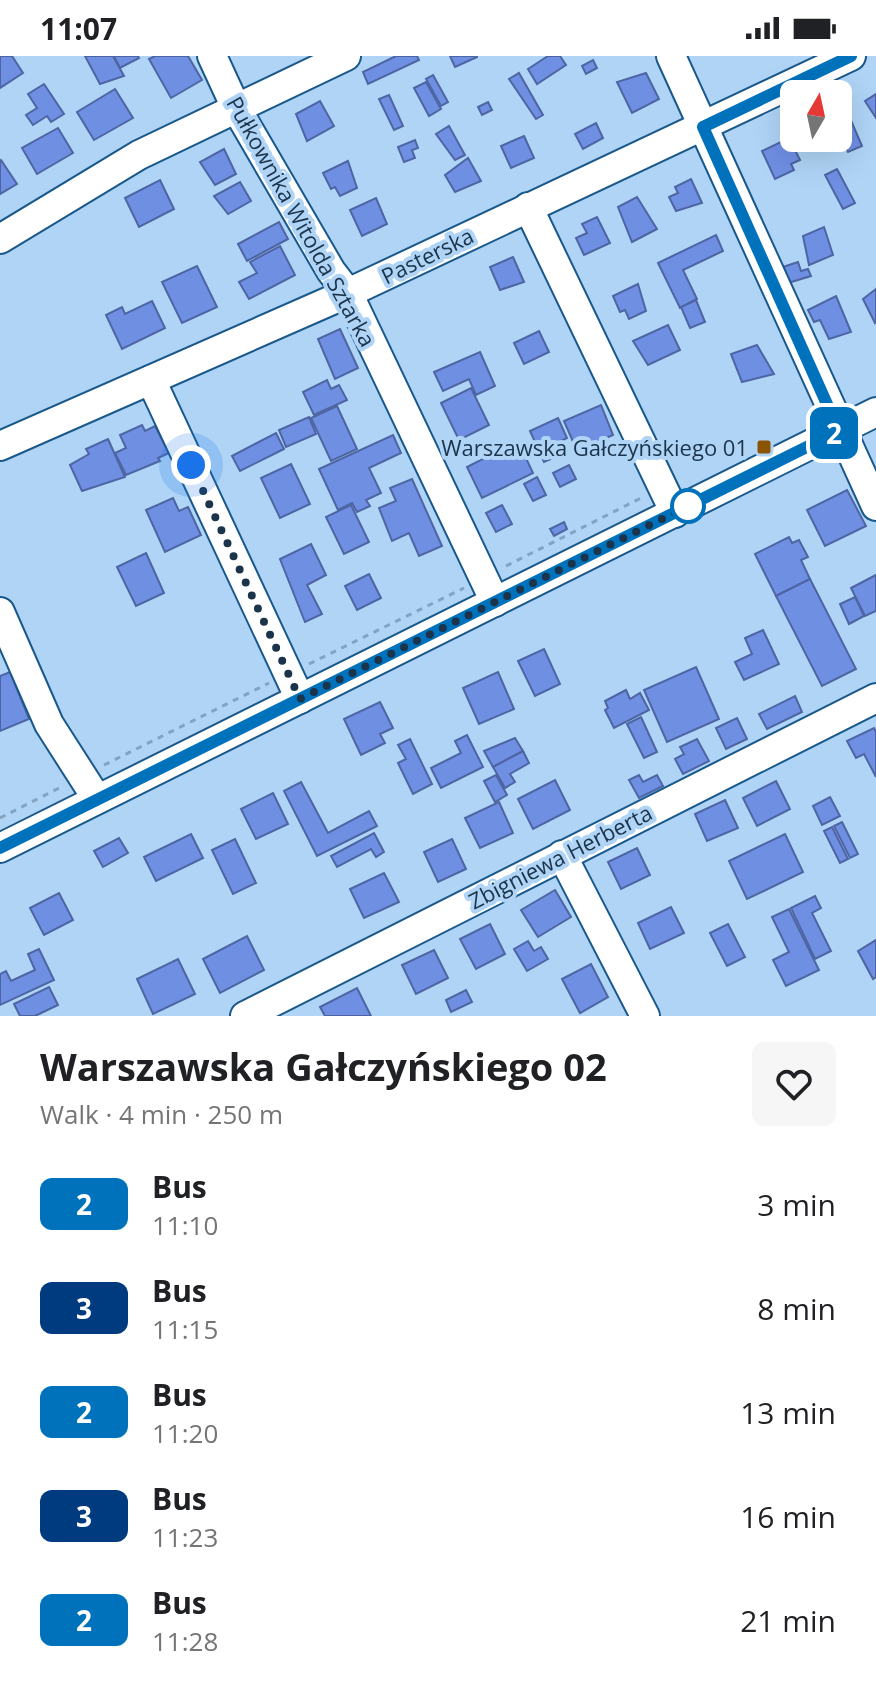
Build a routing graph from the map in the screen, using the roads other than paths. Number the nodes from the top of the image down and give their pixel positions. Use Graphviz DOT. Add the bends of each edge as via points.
graph roads {
  1 [pos="212,56"];
  2 [pos="346,56"];
  3 [pos="671,56"];
  4 [pos="851,56"];
  5 [pos="236,108"];
  6 [pos="703,127"];
  7 [pos="528,207"];
  8 [pos="0,239"];
  9 [pos="348,293"];
  10 [pos="151,380"];
  11 [pos="876,412"];
  12 [pos="839,431"];
  13 [pos="0,446"];
  14 [pos="876,506"];
  15 [pos="675,513"];
  16 [pos="495,602"];
  17 [pos="0,612"];
  18 [pos="876,698"];
  19 [pos="300,699"];
  20 [pos="97,799"];
  21 [pos="0,848"];
  22 [pos="562,855"];
  23 [pos="245,1016"];
  24 [pos="645,1016"];
  1 -- 5 [label="street, Pułkownika Witolda Sztarka"];
  2 -- 5 [label="street"];
  3 -- 6 [label="street"];
  4 -- 6 [label="street, Pasterska"];
  5 -- 8 [label="street" via="139,155"];
  5 -- 9 [label="street, Pułkownika Witolda Sztarka"];
  6 -- 7 [label="street, Pasterska"];
  6 -- 12 [label="street"];
  7 -- 9 [label="street, Pasterska"];
  7 -- 15 [label="street"];
  9 -- 10 [label="street, Pasterska"];
  9 -- 16 [label="street, Pułkownika Witolda Sztarka"];
  10 -- 13 [label="street, Pasterska"];
  10 -- 19 [label="street"];
  11 -- 12 [label="street"];
  12 -- 14 [label="street"];
  12 -- 15 [label="street"];
  15 -- 16 [label="street"];
  16 -- 19 [label="street"];
  17 -- 20 [label="street" via="49,724"];
  18 -- 22 [label="street, Zbigniewa Herberta"];
  19 -- 20 [label="street"];
  20 -- 21 [label="street"];
  22 -- 23 [label="street, Zbigniewa Herberta"];
  22 -- 24 [label="street"];
}
